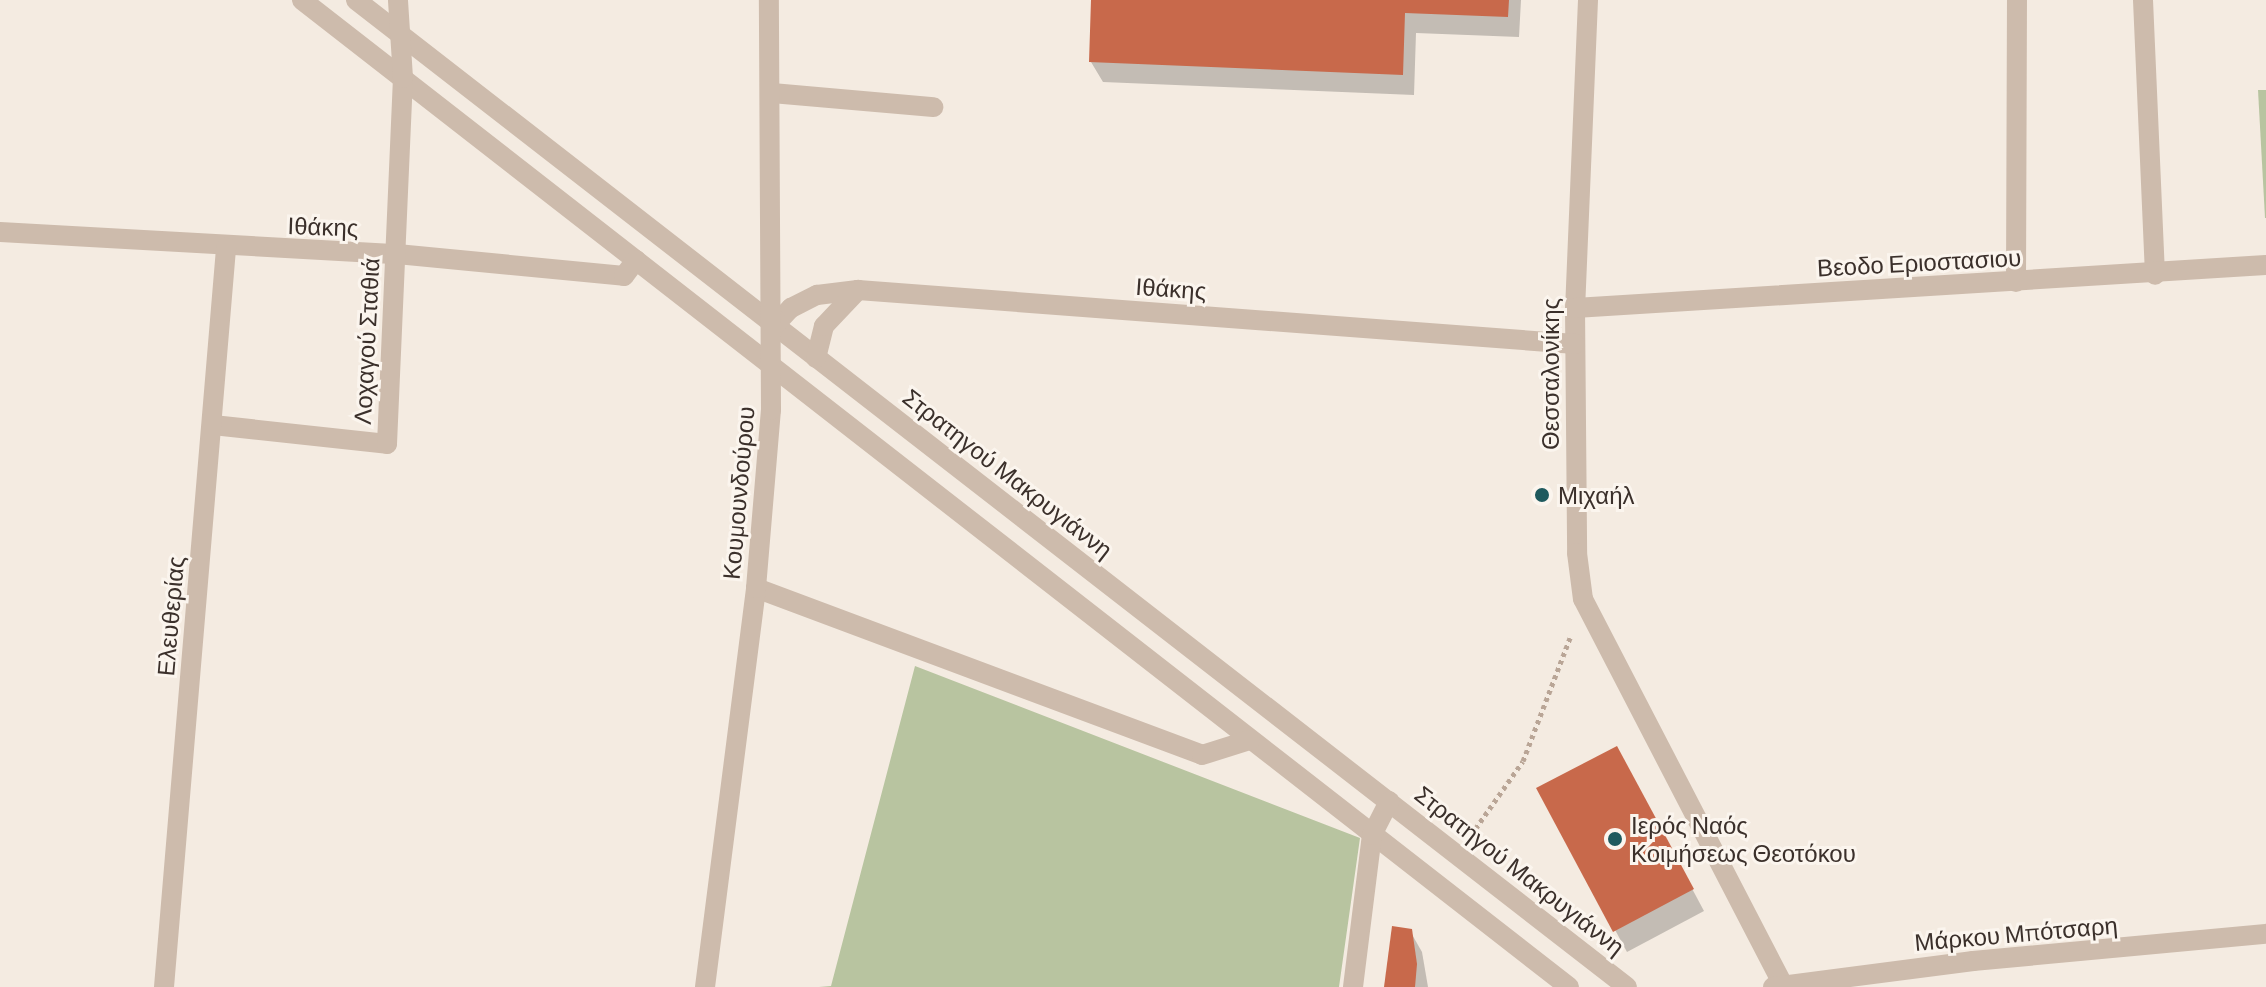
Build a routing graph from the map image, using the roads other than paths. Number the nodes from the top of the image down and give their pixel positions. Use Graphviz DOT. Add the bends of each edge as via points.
graph roads {
  1 [pos="302,0"];
  2 [pos="356,0"];
  3 [pos="398,0"];
  4 [pos="769,0"];
  5 [pos="1588,0"];
  6 [pos="2017,0"];
  7 [pos="2143,0"];
  8 [pos="399,33"];
  9 [pos="403,78"];
  10 [pos="772,93"];
  11 [pos="933,107"];
  12 [pos="0,232"];
  13 [pos="226,248"];
  14 [pos="397,254"];
  15 [pos="636,260"];
  16 [pos="2266,265"];
  17 [pos="2155,275"];
  18 [pos="2016,282"];
  19 [pos="858,290"];
  20 [pos="1575,308"];
  21 [pos="774,326"];
  22 [pos="1575,344"];
  23 [pos="816,358"];
  24 [pos="773,368"];
  25 [pos="213,425"];
  26 [pos="756,588"];
  27 [pos="1250,740"];
  28 [pos="1389,801"];
  29 [pos="1372,835"];
  30 [pos="2266,934"];
  31 [pos="1824,982"];
  32 [pos="1780,986"];
  33 [pos="164,987"];
  34 [pos="705,987"];
  35 [pos="1353,987"];
  36 [pos="1569,987"];
  37 [pos="1627,987"];
  1 -- 9 [label="street"];
  2 -- 8 [label="street, Στρατηγού Μακρυγιάννη"];
  3 -- 8 [label="street, Λοχαγού Σταθιά"];
  4 -- 10 [label="street, Κουμουνδούρου"];
  5 -- 20 [label="street, Θεσσαλονίκης"];
  6 -- 18 [label="street"];
  7 -- 17 [label="street"];
  8 -- 9 [label="street, Λοχαγού Σταθιά"];
  8 -- 21 [label="street, Στρατηγού Μακρυγιάννη"];
  9 -- 14 [label="street, Λοχαγού Σταθιά"];
  9 -- 15 [label="street"];
  10 -- 11 [label="street"];
  10 -- 21 [label="street, Κουμουνδούρου"];
  12 -- 13 [label="street, Ιθάκης"];
  13 -- 14 [label="street, Ιθάκης"];
  13 -- 25 [label="street, Ελευθερίας"];
  14 -- 15 [label="street, Ιθάκης" via="624,276"];
  14 -- 25 [label="street, Λοχαγού Σταθιά" via="387,444"];
  15 -- 24 [label="street"];
  16 -- 17 [label="street, Βεοδο Εριοστασιου"];
  17 -- 18 [label="street, Βεοδο Εριοστασιου"];
  18 -- 20 [label="street, Βεοδο Εριοστασιου"];
  19 -- 21 [label="street, Ιθάκης" via="817,295 791,308"];
  19 -- 22 [label="street, Ιθάκης"];
  19 -- 23 [label="street" via="824,326"];
  20 -- 22 [label="street, Θεσσαλονίκης"];
  21 -- 23 [label="street, Στρατηγού Μακρυγιάννη"];
  21 -- 24 [label="street, Κουμουνδούρου"];
  22 -- 32 [label="street, Θεσσαλονίκης" via="1577,553 1583,599"];
  23 -- 28 [label="street, Στρατηγού Μακρυγιάννη"];
  24 -- 26 [label="street, Κουμουνδούρου"];
  24 -- 27 [label="street"];
  25 -- 33 [label="street, Ελευθερίας"];
  26 -- 27 [label="street" via="1202,755"];
  26 -- 34 [label="street, Κουμουνδούρου"];
  27 -- 29 [label="street"];
  28 -- 29 [label="street"];
  28 -- 37 [label="street, Στρατηγού Μακρυγιάννη"];
  29 -- 35 [label="street"];
  29 -- 36 [label="street"];
  30 -- 31 [label="street, Μάρκου Μπότσαρη"];
  31 -- 32 [label="street, Μάρκου Μπότσαρη"];
}
